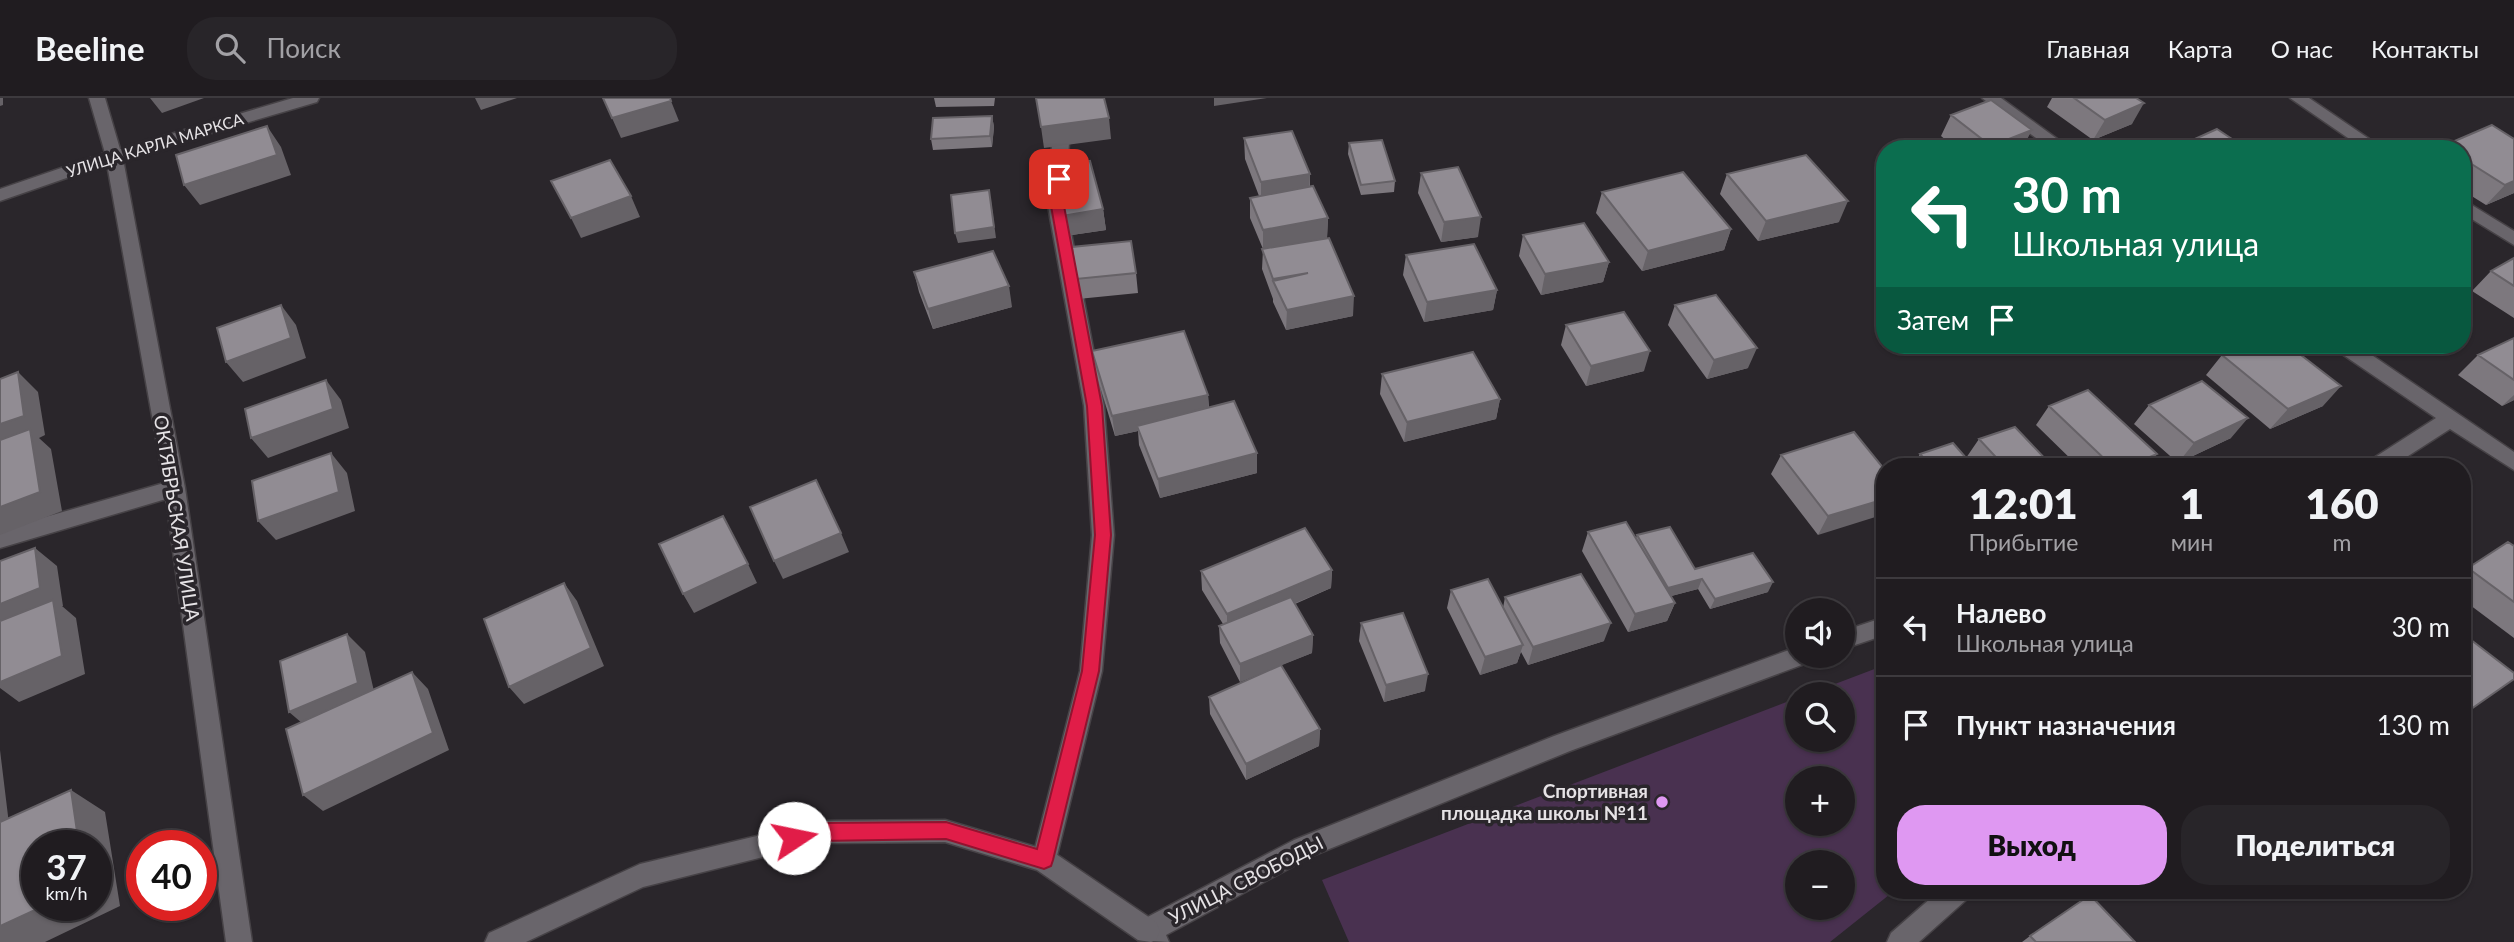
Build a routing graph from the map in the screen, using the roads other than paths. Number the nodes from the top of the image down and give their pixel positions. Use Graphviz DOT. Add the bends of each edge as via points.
graph roads {
  1 [pos="97,98"];
  2 [pos="311,98"];
  3 [pos="1063,98"];
  4 [pos="1990,98"];
  5 [pos="2298,98"];
  6 [pos="2050,140"];
  7 [pos="2362,140"];
  8 [pos="114,156"];
  9 [pos="0,195"];
  10 [pos="2471,211"];
  11 [pos="2514,239"];
  12 [pos="2356,354"];
  13 [pos="2450,419"];
  14 [pos="2390,458"];
  15 [pos="2514,462"];
  16 [pos="175,488"];
  17 [pos="0,539"];
  18 [pos="1876,629"];
  19 [pos="1855,636"];
  20 [pos="1785,661"];
  21 [pos="1044,860"];
  22 [pos="1948,899"];
  23 [pos="1152,937"];
  24 [pos="239,942"];
  25 [pos="498,942"];
  26 [pos="1900,942"];
  1 -- 8 [label="street, ОКТЯБРЬСКАЯ УЛИЦА"];
  2 -- 8 [label="street, УЛИЦА КАРЛА МАРКСА"];
  3 -- 21 [label="street" via="1058,206 1094,406 1103,535 1091,671"];
  4 -- 6 [label="street"];
  5 -- 7 [label="street"];
  8 -- 9 [label="street, УЛИЦА КАРЛА МАРКСА"];
  8 -- 16 [label="street, ОКТЯБРЬСКАЯ УЛИЦА"];
  10 -- 11 [label="street"];
  12 -- 13 [label="street"];
  13 -- 14 [label="street"];
  13 -- 15 [label="street"];
  16 -- 17 [label="street"];
  16 -- 24 [label="street, ОКТЯБРЬСКАЯ УЛИЦА"];
  18 -- 19 [label="street"];
  20 -- 23 [label="street, УЛИЦА СВОБОДЫ" via="1562,743 1303,848"];
  21 -- 23 [label="street, УЛИЦА СВОБОДЫ"];
  21 -- 25 [label="street, УЛИЦА СВОБОДЫ" via="946,831 819,832 640,876"];
  22 -- 26 [label="street"];
}
